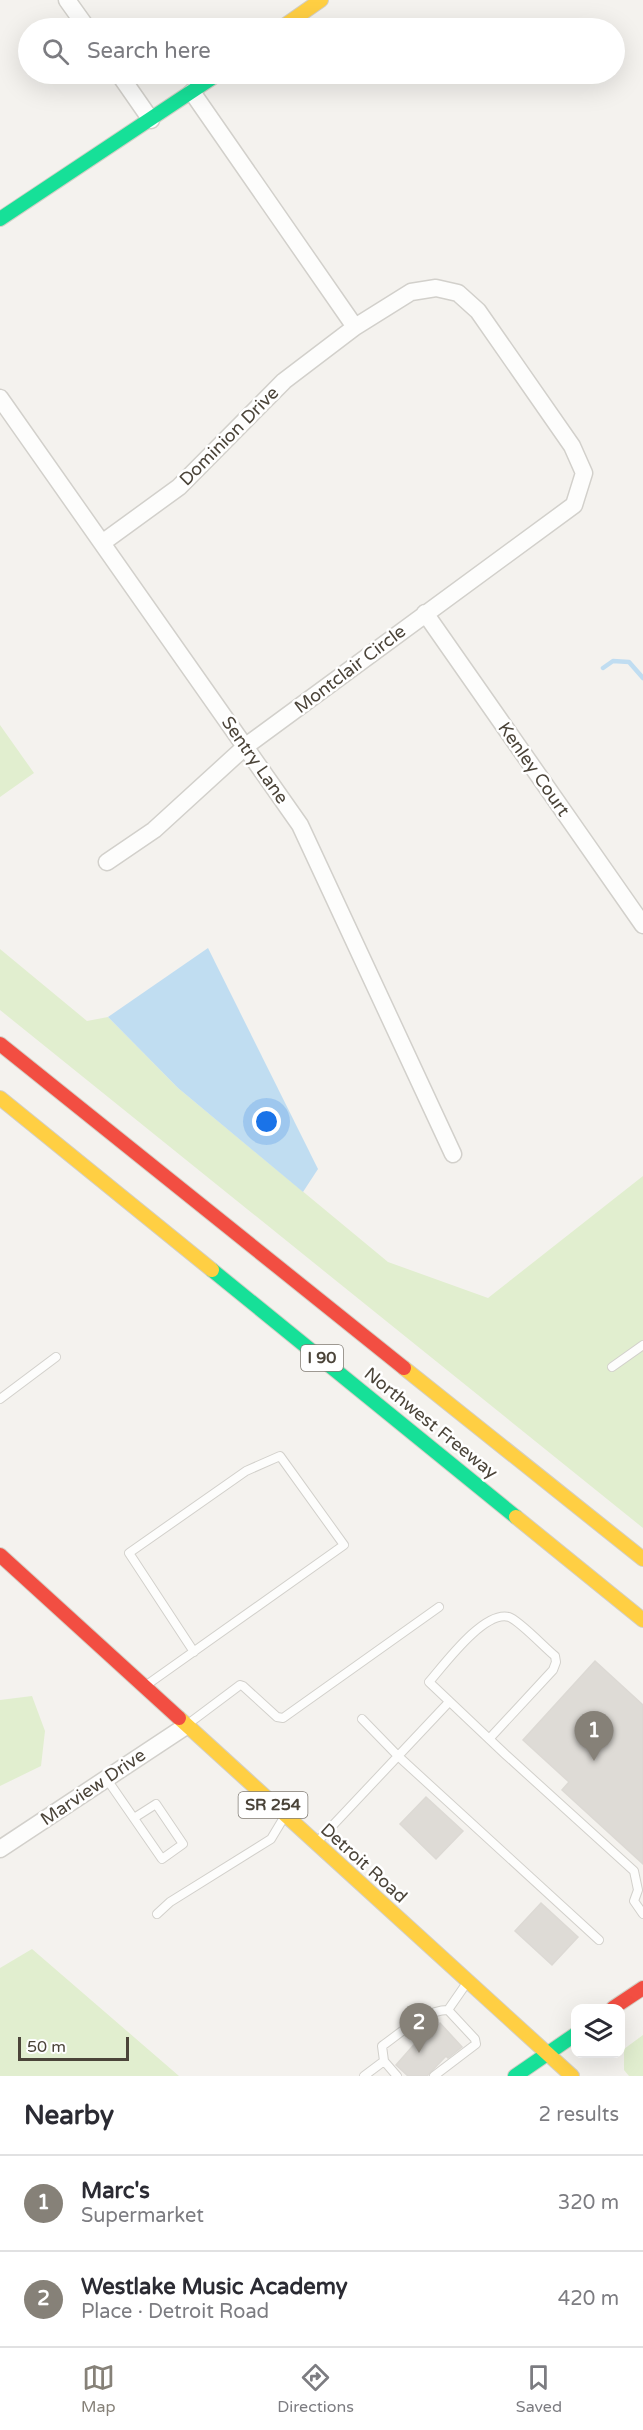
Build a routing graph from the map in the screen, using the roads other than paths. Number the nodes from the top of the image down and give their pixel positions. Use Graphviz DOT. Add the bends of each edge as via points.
graph roads {
  1 [pos="67,0"];
  2 [pos="321,0"];
  3 [pos="80,18"];
  4 [pos="295,18"];
  5 [pos="126,84"];
  6 [pos="204,84"];
  7 [pos="192,92"];
  8 [pos="151,120"];
  9 [pos="0,219"];
  10 [pos="356,327"];
  11 [pos="0,398"];
  12 [pos="584,473"];
  13 [pos="102,543"];
  14 [pos="425,613"];
  15 [pos="246,746"];
  16 [pos="107,862"];
  17 [pos="643,925"];
  18 [pos="0,1044"];
  19 [pos="0,1098"];
  20 [pos="453,1154"];
  21 [pos="643,1345"];
  22 [pos="56,1357"];
  23 [pos="612,1366"];
  24 [pos="0,1399"];
  25 [pos="0,1555"];
  26 [pos="643,1559"];
  27 [pos="439,1608"];
  28 [pos="643,1620"];
  29 [pos="194,1652"];
  30 [pos="144,1687"];
  31 [pos="449,1702"];
  32 [pos="362,1719"];
  33 [pos="186,1726"];
  34 [pos="489,1739"];
  35 [pos="398,1756"];
  36 [pos="106,1778"];
  37 [pos="285,1816"];
  38 [pos="134,1818"];
  39 [pos="315,1843"];
  40 [pos="0,1849"];
  41 [pos="641,1889"];
  42 [pos="157,1914"];
  43 [pos="643,1914"];
  44 [pos="599,1940"];
  45 [pos="468,1981"];
  46 [pos="643,1988"];
  47 [pos="619,2004"];
  48 [pos="448,2010"];
  49 [pos="571,2037"];
  50 [pos="548,2053"];
  51 [pos="384,2061"];
  52 [pos="364,2076"];
  53 [pos="397,2076"];
  54 [pos="434,2076"];
  55 [pos="515,2076"];
  56 [pos="572,2076"];
  1 -- 3 [label="street"];
  2 -- 4 [label="main road"];
  5 -- 8 [label="street"];
  6 -- 7 [label="main road"];
  7 -- 8 [label="main road"];
  7 -- 10 [label="street"];
  8 -- 9 [label="main road"];
  10 -- 12 [label="street, Dominion Drive" via="411,292 436,288 458,293 478,311 572,446"];
  10 -- 13 [label="street, Dominion Drive" via="284,381 179,487"];
  11 -- 13 [label="street, Sentry Lane"];
  12 -- 14 [label="street, Montclair Circle" via="574,505"];
  13 -- 15 [label="street, Sentry Lane"];
  14 -- 15 [label="street, Montclair Circle"];
  14 -- 17 [label="street, Kenley Court"];
  15 -- 16 [label="street, Montclair Circle" via="154,830"];
  15 -- 20 [label="street, Sentry Lane" via="300,825"];
  18 -- 26 [label="main road, Northwest Freeway / I 90"];
  19 -- 28 [label="main road, Northwest Freeway / I 90"];
  21 -- 23 [label="lane"];
  22 -- 24 [label="lane"];
  25 -- 30 [label="main road, Detroit Road / SR 254"];
  27 -- 33 [label="lane" via="283,1718 240,1685"];
  29 -- 29 [label="lane" via="129,1553 246,1471 280,1456 344,1545"];
  29 -- 30 [label="lane"];
  30 -- 33 [label="main road, Detroit Road / SR 254"];
  31 -- 34 [label="lane"];
  31 -- 34 [label="lane" via="429,1682 473,1633 501,1616 511,1618 555,1656 554,1670"];
  31 -- 35 [label="lane"];
  32 -- 35 [label="lane"];
  33 -- 36 [label="street, Marview Drive"];
  33 -- 37 [label="main road, Detroit Road / SR 254"];
  34 -- 41 [label="lane" via="634,1871"];
  35 -- 39 [label="lane"];
  35 -- 44 [label="lane"];
  36 -- 38 [label="lane"];
  36 -- 40 [label="street, Marview Drive"];
  37 -- 39 [label="main road, Detroit Road / SR 254"];
  37 -- 42 [label="lane" via="271,1839"];
  38 -- 38 [label="lane" via="162,1859 183,1844 156,1804"];
  39 -- 45 [label="main road, Detroit Road / SR 254"];
  41 -- 43 [label="lane" via="634,1901"];
  45 -- 48 [label="lane"];
  45 -- 50 [label="main road, Detroit Road / SR 254"];
  46 -- 47 [label="main road"];
  48 -- 51 [label="lane" via="428,2014 382,2046"];
  48 -- 54 [label="lane" via="476,2044"];
  49 -- 50 [label="main road"];
  50 -- 55 [label="main road"];
  50 -- 56 [label="main road, Detroit Road / SR 254"];
  51 -- 52 [label="lane"];
  51 -- 53 [label="lane"];
}
